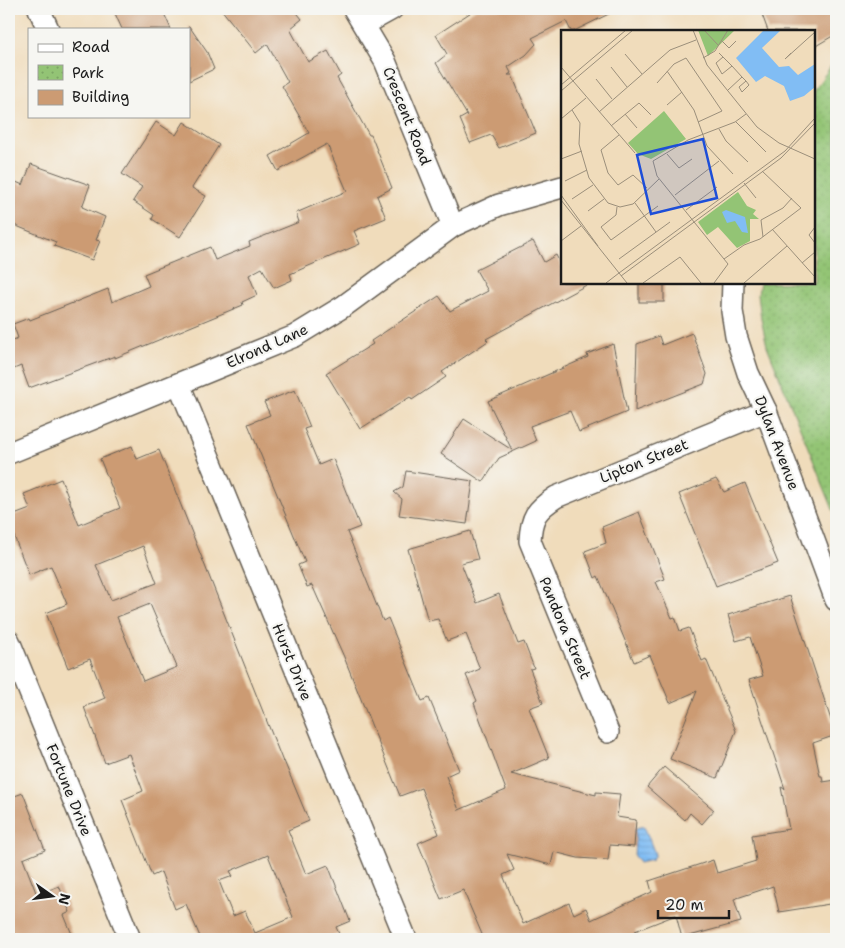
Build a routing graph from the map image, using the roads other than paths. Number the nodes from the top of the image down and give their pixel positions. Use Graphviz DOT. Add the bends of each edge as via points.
graph roads {
  1 [pos="39,9"];
  2 [pos="392,9"];
  3 [pos="360,16"];
  4 [pos="48,28"];
  5 [pos="561,187"];
  6 [pos="453,226"];
  7 [pos="733,284"];
  8 [pos="179,384"];
  9 [pos="766,412"];
  10 [pos="9,453"];
  11 [pos="531,522"];
  12 [pos="836,600"];
  13 [pos="9,641"];
  14 [pos="608,732"];
  15 [pos="130,939"];
  16 [pos="406,939"];
  1 -- 4 [label="street"];
  2 -- 3 [label="street"];
  3 -- 6 [label="street, Crescent Road" via="385,61"];
  5 -- 6 [label="street, Elrond Lane" via="499,205"];
  6 -- 8 [label="street, Elrond Lane" via="344,306 294,336"];
  7 -- 9 [label="street, Dylan Avenue" via="732,311 736,336"];
  8 -- 10 [label="street, Elrond Lane"];
  8 -- 16 [label="street, Hurst Drive"];
  9 -- 11 [label="street, Lipton Street" via="556,497 542,506"];
  9 -- 12 [label="street, Dylan Avenue"];
  11 -- 14 [label="street, Pandora Street" via="530,541"];
  13 -- 15 [label="street, Fortune Drive"];
}
